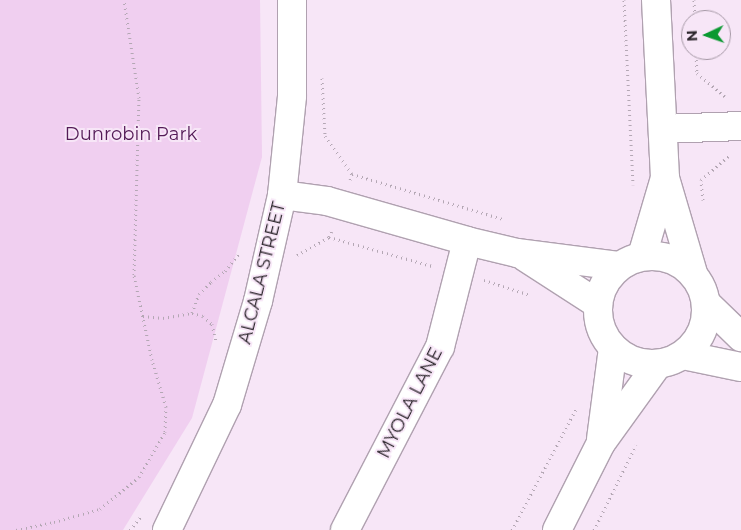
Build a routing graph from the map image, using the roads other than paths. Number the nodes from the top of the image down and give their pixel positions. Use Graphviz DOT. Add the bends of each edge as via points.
graph roads {
  1 [pos="292,0"];
  2 [pos="656,0"];
  3 [pos="737,126"];
  4 [pos="663,130"];
  5 [pos="665,178"];
  6 [pos="282,196"];
  7 [pos="467,241"];
  8 [pos="517,253"];
  9 [pos="631,261"];
  10 [pos="693,274"];
  11 [pos="706,303"];
  12 [pos="598,304"];
  13 [pos="741,337"];
  14 [pos="613,348"];
  15 [pos="671,359"];
  16 [pos="741,367"];
  17 [pos="601,443"];
  18 [pos="167,530"];
  19 [pos="345,530"];
  20 [pos="557,530"];
  1 -- 6 [label="street, ALCALA STREET" via="292,96"];
  2 -- 4 [label="street"];
  3 -- 4 [label="street"];
  4 -- 5 [label="street"];
  5 -- 9 [label="street"];
  5 -- 10 [label="street"];
  6 -- 7 [label="street" via="327,201"];
  6 -- 18 [label="street, ALCALA STREET" via="258,301 227,405"];
  7 -- 8 [label="street"];
  7 -- 19 [label="street, MYOLA LANE" via="440,347"];
  8 -- 9 [label="street"];
  8 -- 12 [label="street"];
  9 -- 10 [label="street" via="656,255 682,264"];
  9 -- 12 [label="street" via="610,276"];
  10 -- 11 [label="street"];
  11 -- 13 [label="street"];
  11 -- 15 [label="street" via="706,318 694,345"];
  12 -- 14 [label="street" via="604,334"];
  14 -- 15 [label="street" via="642,363"];
  14 -- 17 [label="street"];
  15 -- 16 [label="street"];
  15 -- 17 [label="street"];
  17 -- 20 [label="street"];
}
